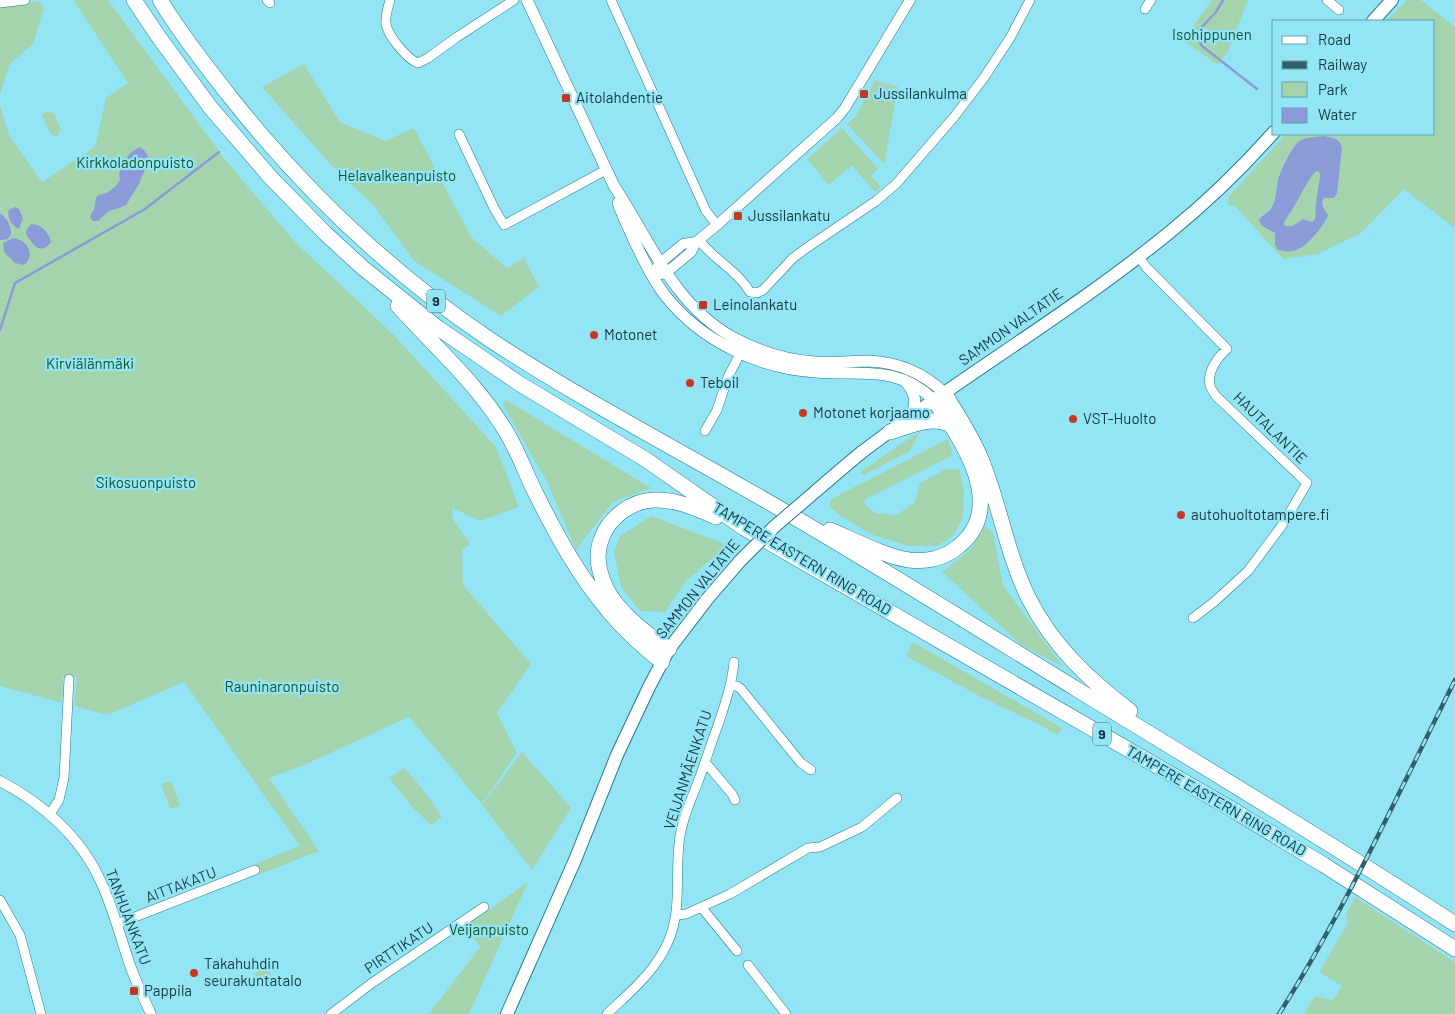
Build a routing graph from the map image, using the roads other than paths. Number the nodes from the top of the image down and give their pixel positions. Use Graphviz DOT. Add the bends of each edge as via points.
graph roads {
  1 [pos="25,0"];
  2 [pos="134,0"];
  3 [pos="160,0"];
  4 [pos="390,0"];
  5 [pos="514,0"];
  6 [pos="527,0"];
  7 [pos="611,0"];
  8 [pos="910,0"];
  9 [pos="1030,0"];
  10 [pos="1151,0"];
  11 [pos="1327,0"];
  12 [pos="1392,0"];
  13 [pos="0,3"];
  14 [pos="1145,9"];
  15 [pos="1339,10"];
  16 [pos="1374,20"];
  17 [pos="459,134"];
  18 [pos="1272,134"];
  19 [pos="606,170"];
  20 [pos="614,186"];
  21 [pos="717,225"];
  22 [pos="698,241"];
  23 [pos="1138,257"];
  24 [pos="363,268"];
  25 [pos="663,268"];
  26 [pos="652,276"];
  27 [pos="742,348"];
  28 [pos="904,380"];
  29 [pos="938,397"];
  30 [pos="911,417"];
  31 [pos="951,425"];
  32 [pos="705,431"];
  33 [pos="890,432"];
  34 [pos="787,513"];
  35 [pos="744,528"];
  36 [pos="1193,618"];
  37 [pos="665,656"];
  38 [pos="734,662"];
  39 [pos="69,679"];
  40 [pos="730,685"];
  41 [pos="1175,749"];
  42 [pos="705,762"];
  43 [pos="811,770"];
  44 [pos="0,781"];
  45 [pos="898,798"];
  46 [pos="735,800"];
  47 [pos="50,814"];
  48 [pos="255,870"];
  49 [pos="0,900"];
  50 [pos="484,907"];
  51 [pos="702,908"];
  52 [pos="676,915"];
  53 [pos="117,924"];
  54 [pos="1455,924"];
  55 [pos="1455,949"];
  56 [pos="737,951"];
  57 [pos="748,965"];
  58 [pos="41,1014"];
  59 [pos="150,1014"];
  60 [pos="331,1014"];
  61 [pos="507,1014"];
  62 [pos="607,1014"];
  63 [pos="786,1014"];
  1 -- 13 [label="street"];
  2 -- 24 [label="highway, TAMPERE EASTERN RING ROAD / 9" via="180,67 240,144"];
  3 -- 34 [label="highway, TAMPERE EASTERN RING ROAD / 9" via="212,73 280,157 348,227 414,284 487,337 600,408"];
  4 -- 5 [label="street" via="386,24 406,55 418,63"];
  6 -- 19 [label="main road"];
  7 -- 21 [label="street" via="706,211"];
  8 -- 21 [label="street" via="837,118"];
  9 -- 22 [label="street" via="979,85 896,184 804,249 763,290 750,292 742,280"];
  10 -- 14 [label="street"];
  11 -- 15 [label="street"];
  12 -- 16 [label="main road"];
  17 -- 19 [label="street" via="504,225"];
  18 -- 23 [label="main road, SAMMON VALTATIE" via="1203,203"];
  19 -- 20 [label="main road"];
  20 -- 25 [label="main road"];
  20 -- 26 [label="main road" via="619,206"];
  21 -- 22 [label="street"];
  22 -- 25 [label="street" via="691,252"];
  23 -- 29 [label="main road, SAMMON VALTATIE"];
  23 -- 36 [label="street, HAUTALANTIE" via="1227,349 1217,359 1211,373 1210,385 1216,396 1307,483 1283,524 1248,571"];
  24 -- 35 [label="highway, TAMPERE EASTERN RING ROAD / 9" via="453,339 520,384 645,459"];
  24 -- 37 [label="highway" via="478,392 508,435 547,515 593,592 630,634"];
  25 -- 26 [label="street"];
  25 -- 27 [label="main road" via="688,300"];
  26 -- 27 [label="main road" via="664,294 694,324 718,341"];
  27 -- 28 [label="main road" via="766,363 792,370 867,372"];
  27 -- 29 [label="main road" via="794,360 890,364 913,372 936,386"];
  27 -- 32 [label="street"];
  28 -- 29 [label="main road"];
  28 -- 30 [label="main road" via="912,389 916,402"];
  29 -- 30 [label="main road, SAMMON VALTATIE"];
  29 -- 31 [label="highway"];
  29 -- 41 [label="highway" via="970,437 981,458 1015,566 1051,635 1095,684"];
  30 -- 33 [label="main road, SAMMON VALTATIE"];
  31 -- 33 [label="highway" via="938,420"];
  31 -- 34 [label="highway" via="976,477 981,509 970,536 944,557 922,560 898,558"];
  33 -- 37 [label="main road, SAMMON VALTATIE, bridge" via="774,527 708,598"];
  34 -- 41 [label="highway, TAMPERE EASTERN RING ROAD / 9"];
  35 -- 37 [label="highway" via="681,503 652,500 629,507 605,530 598,564 600,576 618,605 658,641"];
  35 -- 55 [label="highway, TAMPERE EASTERN RING ROAD / 9" via="1228,807"];
  37 -- 61 [label="main road, SAMMON VALTATIE" via="617,756"];
  38 -- 40 [label="street, VEIJANMÄENKATU"];
  39 -- 47 [label="street" via="62,789 58,804"];
  40 -- 42 [label="street, VEIJANMÄENKATU"];
  40 -- 43 [label="street" via="741,688 801,763"];
  41 -- 54 [label="highway, TAMPERE EASTERN RING ROAD / 9"];
  42 -- 46 [label="street"];
  42 -- 52 [label="street, VEIJANMÄENKATU" via="679,838"];
  44 -- 47 [label="street, TANHUANKATU"];
  45 -- 51 [label="street" via="862,827 820,847 808,848"];
  47 -- 53 [label="street, TANHUANKATU" via="90,861"];
  48 -- 53 [label="street, AITTAKATU"];
  49 -- 58 [label="street" via="20,935"];
  50 -- 60 [label="street, PIRTTIKATU"];
  51 -- 52 [label="street"];
  51 -- 56 [label="street"];
  52 -- 62 [label="street, VEIJANMÄENKATU" via="670,940 656,964"];
  53 -- 59 [label="street, TANHUANKATU"];
  57 -- 63 [label="street"];
}
